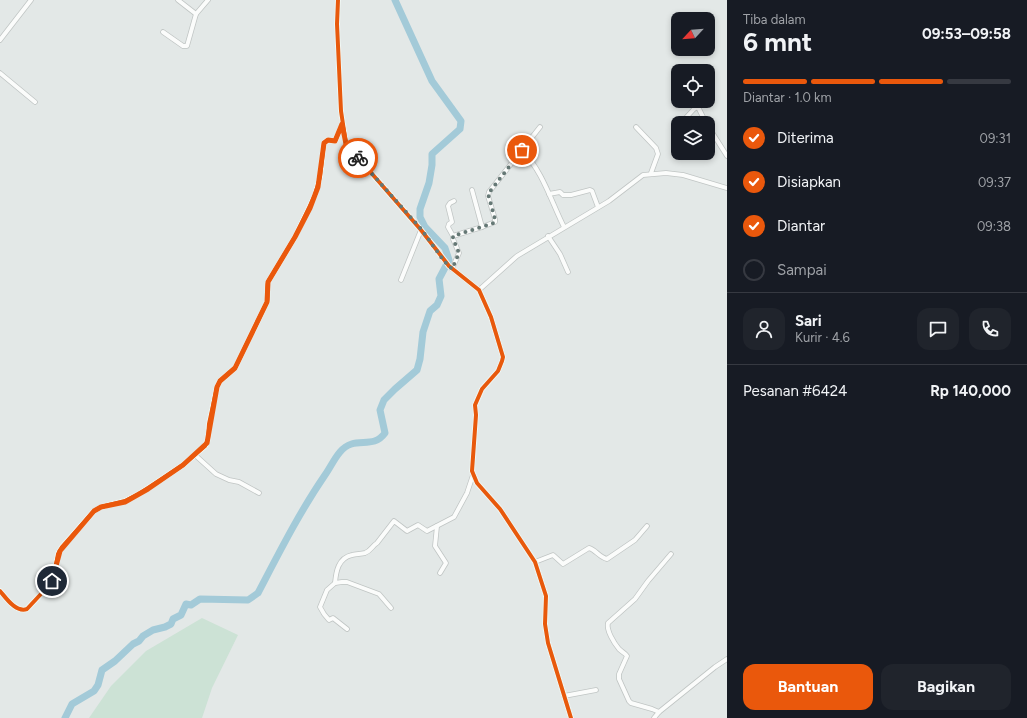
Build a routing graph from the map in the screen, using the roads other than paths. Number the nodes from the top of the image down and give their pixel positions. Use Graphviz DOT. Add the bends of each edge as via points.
graph roads {
  1 [pos="32,0"];
  2 [pos="178,0"];
  3 [pos="208,0"];
  4 [pos="338,0"];
  5 [pos="196,14"];
  6 [pos="163,32"];
  7 [pos="0,40"];
  8 [pos="0,73"];
  9 [pos="35,102"];
  10 [pos="697,108"];
  11 [pos="687,116"];
  12 [pos="342,124"];
  13 [pos="540,127"];
  14 [pos="636,127"];
  15 [pos="715,137"];
  16 [pos="522,150"];
  17 [pos="727,156"];
  18 [pos="651,173"];
  19 [pos="727,188"];
  20 [pos="472,190"];
  21 [pos="549,194"];
  22 [pos="454,201"];
  23 [pos="598,207"];
  24 [pos="482,227"];
  25 [pos="564,227"];
  26 [pos="422,230"];
  27 [pos="453,236"];
  28 [pos="548,236"];
  29 [pos="450,268"];
  30 [pos="568,272"];
  31 [pos="401,280"];
  32 [pos="479,290"];
  33 [pos="195,455"];
  34 [pos="473,475"];
  35 [pos="259,493"];
  36 [pos="437,526"];
  37 [pos="646,526"];
  38 [pos="671,554"];
  39 [pos="535,562"];
  40 [pos="440,573"];
  41 [pos="335,583"];
  42 [pos="0,591"];
  43 [pos="391,608"];
  44 [pos="347,629"];
  45 [pos="727,660"];
  46 [pos="596,690"];
  47 [pos="564,696"];
  48 [pos="659,712"];
  49 [pos="571,718"];
  50 [pos="654,718"];
  1 -- 7 [label="street"];
  2 -- 5 [label="street"];
  3 -- 5 [label="street"];
  4 -- 12 [label="street"];
  5 -- 6 [label="street" via="185,46"];
  8 -- 9 [label="street"];
  10 -- 11 [label="street"];
  12 -- 26 [label="street" via="350,149"];
  12 -- 33 [label="street" via="335,141 328,140 324,143 320,177 313,201 268,282 267,302 235,368 217,387 208,439 205,446"];
  13 -- 16 [label="street"];
  14 -- 18 [label="street" via="656,148 658,154"];
  15 -- 17 [label="street"];
  16 -- 21 [label="street" via="536,168"];
  16 -- 24 [label="street" via="490,191 488,196 495,221"];
  18 -- 19 [label="street" via="683,175"];
  18 -- 23 [label="street" via="640,176"];
  20 -- 24 [label="street"];
  21 -- 23 [label="street" via="560,192 569,195 590,190"];
  21 -- 25 [label="street"];
  22 -- 27 [label="street" via="448,206 452,222 448,227"];
  23 -- 25 [label="street"];
  24 -- 27 [label="street"];
  25 -- 28 [label="street"];
  26 -- 29 [label="street"];
  26 -- 31 [label="street"];
  27 -- 29 [label="street" via="459,253"];
  28 -- 30 [label="street"];
  28 -- 32 [label="street" via="517,256"];
  29 -- 32 [label="street"];
  32 -- 34 [label="street" via="492,317 503,356 498,372 482,389 475,405"];
  33 -- 35 [label="street" via="216,474"];
  33 -- 42 [label="street" via="168,477 135,497 94,511 60,551 52,581 27,609 16,607"];
  34 -- 36 [label="street" via="455,516"];
  34 -- 39 [label="street" via="500,508"];
  36 -- 40 [label="street" via="434,546 446,563"];
  36 -- 41 [label="street" via="428,531 418,525 407,531 394,521 371,550 344,558 337,569"];
  37 -- 39 [label="street" via="635,540 607,559 588,548 563,564 553,555"];
  38 -- 48 [label="street" via="635,600 608,622 607,627 618,647 627,656 619,677 629,702"];
  39 -- 47 [label="street" via="546,596 546,634"];
  41 -- 43 [label="street" via="347,582 379,594"];
  41 -- 44 [label="street" via="327,590 320,607 329,620 332,618"];
  45 -- 48 [label="street"];
  46 -- 47 [label="street"];
  47 -- 49 [label="street"];
  48 -- 50 [label="street"];
}
